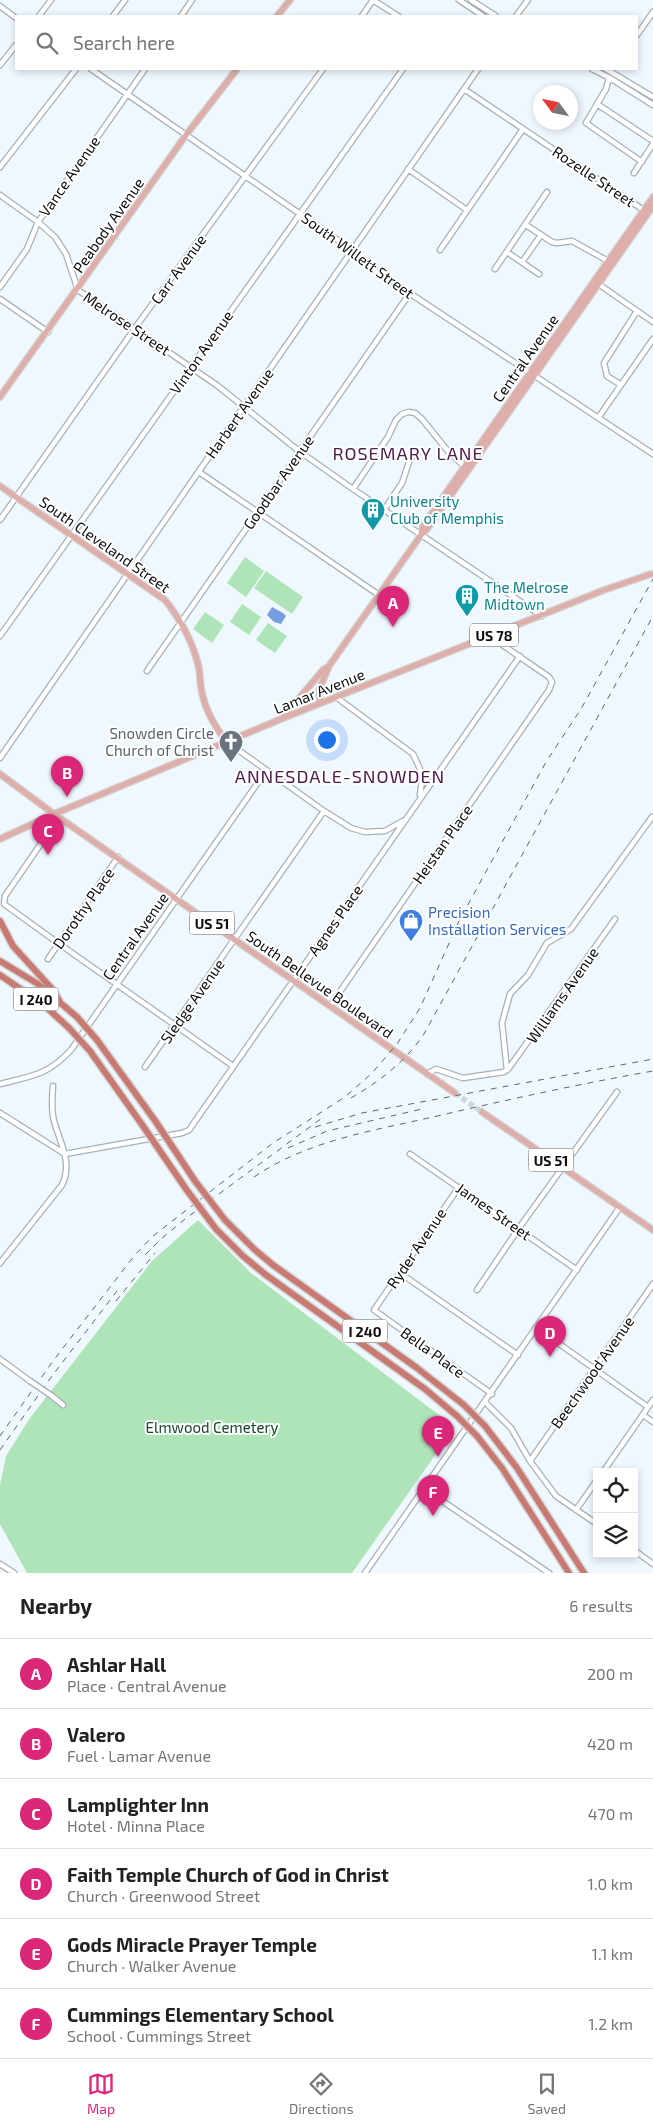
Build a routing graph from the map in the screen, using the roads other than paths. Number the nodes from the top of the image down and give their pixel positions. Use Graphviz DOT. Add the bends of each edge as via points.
graph roads {
  1 [pos="51,0"];
  2 [pos="125,0"];
  3 [pos="192,0"];
  4 [pos="290,0"];
  5 [pos="373,0"];
  6 [pos="459,0"];
  7 [pos="471,0"];
  8 [pos="528,0"];
  9 [pos="0,6"];
  10 [pos="653,12"];
  11 [pos="40,15"];
  12 [pos="114,15"];
  13 [pos="182,15"];
  14 [pos="278,15"];
  15 [pos="363,15"];
  16 [pos="396,15"];
  17 [pos="482,15"];
  18 [pos="494,15"];
  19 [pos="517,15"];
  20 [pos="15,17"];
  21 [pos="638,34"];
  22 [pos="15,46"];
  23 [pos="0,64"];
  24 [pos="75,70"];
  25 [pos="92,70"];
  26 [pos="144,70"];
  27 [pos="236,70"];
  28 [pos="322,70"];
  29 [pos="402,70"];
  30 [pos="476,70"];
  31 [pos="596,70"];
  32 [pos="610,73"];
  33 [pos="464,89"];
  34 [pos="127,94"];
  35 [pos="653,97"];
  36 [pos="597,104"];
  37 [pos="653,105"];
  38 [pos="523,129"];
  39 [pos="186,134"];
  40 [pos="653,143"];
  41 [pos="642,162"];
  42 [pos="0,167"];
  43 [pos="408,169"];
  44 [pos="634,173"];
  45 [pos="245,175"];
  46 [pos="547,192"];
  47 [pos="0,195"];
  48 [pos="653,197"];
  49 [pos="653,206"];
  50 [pos="467,210"];
  51 [pos="646,212"];
  52 [pos="300,213"];
  53 [pos="38,222"];
  54 [pos="526,225"];
  55 [pos="541,235"];
  56 [pos="352,250"];
  57 [pos="440,250"];
  58 [pos="507,252"];
  59 [pos="522,262"];
  60 [pos="611,262"];
  61 [pos="495,269"];
  62 [pos="539,274"];
  63 [pos="597,283"];
  64 [pos="0,287"];
  65 [pos="78,290"];
  66 [pos="410,293"];
  67 [pos="0,299"];
  68 [pos="637,311"];
  69 [pos="653,322"];
  70 [pos="135,328"];
  71 [pos="48,332"];
  72 [pos="653,339"];
  73 [pos="191,367"];
  74 [pos="532,374"];
  75 [pos="621,385"];
  76 [pos="0,398"];
  77 [pos="245,405"];
  78 [pos="598,418"];
  79 [pos="300,451"];
  80 [pos="417,454"];
  81 [pos="653,454"];
  82 [pos="466,468"];
  83 [pos="199,472"];
  84 [pos="0,486"];
  85 [pos="353,489"];
  86 [pos="17,497"];
  87 [pos="384,510"];
  88 [pos="256,512"];
  89 [pos="0,520"];
  90 [pos="421,534"];
  91 [pos="72,535"];
  92 [pos="128,573"];
  93 [pos="651,574"];
  94 [pos="379,595"];
  95 [pos="542,616"];
  96 [pos="181,621"];
  97 [pos="0,636"];
  98 [pos="491,637"];
  99 [pos="520,656"];
  100 [pos="329,666"];
  101 [pos="147,671"];
  102 [pos="336,697"];
  103 [pos="320,703"];
  104 [pos="282,719"];
  105 [pos="227,742"];
  106 [pos="0,758"];
  107 [pos="266,771"];
  108 [pos="0,774"];
  109 [pos="420,798"];
  110 [pos="324,811"];
  111 [pos="54,814"];
  112 [pos="652,816"];
  113 [pos="404,820"];
  114 [pos="0,839"];
  115 [pos="118,857"];
  116 [pos="176,898"];
  117 [pos="615,919"];
  118 [pos="0,921"];
  119 [pos="235,940"];
  120 [pos="58,944"];
  121 [pos="48,959"];
  122 [pos="0,960"];
  123 [pos="1,976"];
  124 [pos="293,980"];
  125 [pos="116,984"];
  126 [pos="60,1002"];
  127 [pos="330,1006"];
  128 [pos="175,1026"];
  129 [pos="233,1066"];
  130 [pos="146,1067"];
  131 [pos="507,1070"];
  132 [pos="427,1074"];
  133 [pos="0,1084"];
  134 [pos="54,1086"];
  135 [pos="617,1092"];
  136 [pos="455,1093"];
  137 [pos="482,1112"];
  138 [pos="0,1113"];
  139 [pos="65,1154"];
  140 [pos="410,1154"];
  141 [pos="562,1168"];
  142 [pos="459,1187"];
  143 [pos="620,1208"];
  144 [pos="518,1228"];
  145 [pos="653,1230"];
  146 [pos="0,1263"];
  147 [pos="576,1270"];
  148 [pos="400,1272"];
  149 [pos="653,1284"];
  150 [pos="477,1290"];
  151 [pos="374,1310"];
  152 [pos="537,1328"];
  153 [pos="518,1354"];
  154 [pos="0,1359"];
  155 [pos="594,1368"];
  156 [pos="492,1394"];
  157 [pos="653,1400"];
  158 [pos="485,1402"];
  159 [pos="64,1404"];
  160 [pos="648,1407"];
  161 [pos="643,1415"];
  162 [pos="653,1422"];
  163 [pos="530,1461"];
  164 [pos="606,1468"];
  165 [pos="593,1486"];
  166 [pos="423,1488"];
  167 [pos="576,1510"];
  168 [pos="593,1521"];
  169 [pos="638,1553"];
  170 [pos="0,1564"];
  171 [pos="653,1564"];
  172 [pos="14,1573"];
  173 [pos="365,1573"];
  174 [pos="549,1573"];
  175 [pos="570,1573"];
  176 [pos="584,1573"];
  1 -- 11 [label="street"];
  2 -- 12 [label="street"];
  3 -- 13 [label="street"];
  4 -- 14 [label="main road"];
  5 -- 15 [label="street"];
  5 -- 16 [label="street"];
  6 -- 17 [label="street"];
  7 -- 18 [label="street"];
  8 -- 19 [label="street"];
  9 -- 20 [label="street"];
  10 -- 21 [label="street"];
  22 -- 23 [label="street"];
  24 -- 42 [label="street"];
  25 -- 34 [label="street, South Willett Street"];
  26 -- 34 [label="street, Vance Avenue"];
  27 -- 39 [label="main road, Peabody Avenue"];
  28 -- 45 [label="street, Carr Avenue"];
  29 -- 52 [label="street, Vinton Avenue"];
  30 -- 33 [label="street, Harbert Avenue"];
  31 -- 32 [label="street"];
  32 -- 35 [label="street"];
  32 -- 36 [label="street"];
  32 -- 37 [label="street"];
  33 -- 38 [label="street, Rozelle Street"];
  33 -- 43 [label="street, Harbert Avenue"];
  34 -- 39 [label="street, South Willett Street"];
  34 -- 53 [label="street, Vance Avenue"];
  36 -- 40 [label="street"];
  36 -- 41 [label="street" via="586,123"];
  38 -- 50 [label="street"];
  38 -- 51 [label="street, Rozelle Street"];
  39 -- 45 [label="street, South Willett Street"];
  39 -- 65 [label="main road, Peabody Avenue"];
  40 -- 41 [label="street"];
  41 -- 44 [label="street"];
  43 -- 50 [label="street"];
  43 -- 56 [label="street, Harbert Avenue"];
  45 -- 52 [label="street, South Willett Street"];
  45 -- 70 [label="street, Carr Avenue"];
  46 -- 54 [label="street"];
  47 -- 53 [label="street"];
  48 -- 51 [label="main road, Central Avenue"];
  49 -- 51 [label="main road, Central Avenue"];
  50 -- 57 [label="street"];
  51 -- 60 [label="main road, Central Avenue"];
  52 -- 56 [label="street, South Willett Street"];
  52 -- 73 [label="street, Vinton Avenue"];
  53 -- 64 [label="street, Vance Avenue" via="27,249"];
  53 -- 65 [label="street" via="55,237 66,254"];
  54 -- 55 [label="street"];
  54 -- 58 [label="street"];
  55 -- 59 [label="street"];
  55 -- 60 [label="street" via="558,243 572,241"];
  56 -- 66 [label="street, South Willett Street" via="361,261"];
  56 -- 77 [label="street, Harbert Avenue"];
  58 -- 59 [label="street"];
  58 -- 61 [label="street"];
  59 -- 62 [label="street"];
  60 -- 63 [label="main road, Central Avenue"];
  63 -- 68 [label="street"];
  63 -- 74 [label="main road, Central Avenue"];
  65 -- 70 [label="street, Melrose Street"];
  65 -- 71 [label="main road, Peabody Avenue"];
  66 -- 74 [label="street, South Willett Street"];
  66 -- 79 [label="street, Goodbar Avenue"];
  67 -- 71 [label="street"];
  68 -- 69 [label="street"];
  68 -- 75 [label="street" via="605,359 605,372"];
  70 -- 73 [label="street, Melrose Street"];
  70 -- 86 [label="street, Carr Avenue"];
  71 -- 76 [label="main road, Peabody Avenue"];
  72 -- 75 [label="street"];
  73 -- 77 [label="street, Melrose Street"];
  73 -- 91 [label="street, Vinton Avenue"];
  74 -- 78 [label="street, South Willett Street"];
  74 -- 82 [label="main road, Central Avenue"];
  75 -- 78 [label="street"];
  77 -- 79 [label="street, Melrose Street"];
  77 -- 83 [label="street, Harbert Avenue"];
  78 -- 81 [label="street, South Willett Street"];
  79 -- 85 [label="street, Melrose Street"];
  79 -- 88 [label="street, Goodbar Avenue"];
  80 -- 87 [label="street" via="410,459 402,483"];
  82 -- 85 [label="street" via="422,419 409,412 396,420"];
  82 -- 90 [label="main road, Central Avenue" via="423,526"];
  83 -- 88 [label="street"];
  83 -- 92 [label="street, Harbert Avenue"];
  84 -- 86 [label="main road, South Cleveland Street"];
  85 -- 87 [label="street, Melrose Street"];
  86 -- 89 [label="street, Carr Avenue"];
  86 -- 91 [label="main road, South Cleveland Street"];
  87 -- 90 [label="street, Melrose Street"];
  88 -- 94 [label="street"];
  88 -- 96 [label="street, Goodbar Avenue"];
  90 -- 94 [label="main road, Central Avenue"];
  90 -- 95 [label="street, Melrose Street"];
  91 -- 92 [label="main road, South Cleveland Street"];
  91 -- 97 [label="street, Vinton Avenue"];
  92 -- 96 [label="main road, South Cleveland Street" via="165,600"];
  92 -- 106 [label="street, Harbert Avenue"];
  93 -- 95 [label="main road, Lamar Avenue / US 78"];
  94 -- 100 [label="main road, Central Avenue"];
  95 -- 98 [label="main road, Lamar Avenue / US 78"];
  96 -- 101 [label="street, Goodbar Avenue"];
  96 -- 105 [label="main road, South Cleveland Street" via="192,645 207,710"];
  98 -- 99 [label="street"];
  98 -- 102 [label="main road, Lamar Avenue / US 78"];
  99 -- 109 [label="street, Agnes Place"];
  99 -- 127 [label="street, Heistan Place" via="552,682"];
  100 -- 103 [label="main road, Central Avenue" via="319,690"];
  100 -- 104 [label="main road, Central Avenue"];
  102 -- 103 [label="main road, Lamar Avenue / US 78"];
  102 -- 109 [label="street" via="413,754 422,780"];
  103 -- 104 [label="main road, Lamar Avenue / US 78"];
  104 -- 105 [label="main road, Lamar Avenue / US 78"];
  105 -- 107 [label="street"];
  105 -- 111 [label="main road, Lamar Avenue / US 78"];
  107 -- 110 [label="street"];
  107 -- 116 [label="street, Central Avenue"];
  108 -- 111 [label="main road, South Bellevue Boulevard / US 51"];
  109 -- 113 [label="street, Agnes Place"];
  110 -- 113 [label="street" via="351,828 365,832 385,831"];
  110 -- 119 [label="street, Sledge Avenue"];
  111 -- 114 [label="main road, Lamar Avenue / US 78"];
  111 -- 115 [label="main road, South Bellevue Boulevard / US 51"];
  111 -- 120 [label="street" via="46,825 42,842 5,896 4,904"];
  112 -- 131 [label="street, Williams Avenue" via="570,929 546,943 528,975 510,994 502,1023"];
  113 -- 124 [label="street, Agnes Place"];
  115 -- 116 [label="main road, South Bellevue Boulevard / US 51"];
  115 -- 120 [label="street, Dorothy Place"];
  116 -- 119 [label="main road, South Bellevue Boulevard / US 51"];
  116 -- 125 [label="street, Central Avenue"];
  117 -- 131 [label="street, Williams Avenue"];
  118 -- 126 [label="highway" via="13,946"];
  119 -- 124 [label="main road, South Bellevue Boulevard / US 51"];
  119 -- 128 [label="street, Sledge Avenue"];
  120 -- 121 [label="street, Dorothy Place"];
  120 -- 125 [label="street"];
  122 -- 126 [label="highway, I 240"];
  123 -- 175 [label="highway, I 240, bridge" via="44,1005 90,1051 186,1189 216,1229 243,1256 424,1388 477,1436 502,1468"];
  124 -- 127 [label="main road, South Bellevue Boulevard / US 51"];
  124 -- 129 [label="street, Agnes Place"];
  125 -- 128 [label="street"];
  125 -- 133 [label="street, Central Avenue" via="60,1062 47,1071"];
  126 -- 176 [label="highway, I 240, bridge" via="98,1040 195,1181 225,1220 254,1249 417,1368 485,1426 517,1468"];
  127 -- 132 [label="main road, South Bellevue Boulevard / US 51"];
  128 -- 129 [label="street"];
  128 -- 130 [label="street, Sledge Avenue"];
  129 -- 139 [label="street, Agnes Place" via="189,1130"];
  131 -- 132 [label="street" via="463,1078 436,1069"];
  132 -- 136 [label="main road, South Bellevue Boulevard / US 51"];
  134 -- 139 [label="street" via="51,1101 53,1119"];
  135 -- 141 [label="street"];
  137 -- 141 [label="main road, US 51"];
  138 -- 139 [label="street"];
  139 -- 146 [label="street" via="67,1171 62,1185"];
  140 -- 142 [label="street, James Street"];
  141 -- 143 [label="main road, US 51"];
  141 -- 144 [label="street"];
  142 -- 144 [label="street, James Street"];
  142 -- 148 [label="street, Ryder Avenue"];
  143 -- 145 [label="main road, US 51"];
  143 -- 147 [label="street"];
  144 -- 147 [label="street, James Street"];
  144 -- 150 [label="street"];
  147 -- 152 [label="street"];
  148 -- 151 [label="street, Ryder Avenue"];
  148 -- 153 [label="street"];
  149 -- 155 [label="street, Beechwood Avenue"];
  151 -- 156 [label="street, Bella Place"];
  152 -- 153 [label="street"];
  152 -- 155 [label="street"];
  153 -- 156 [label="street"];
  154 -- 159 [label="street, bridge"];
  155 -- 160 [label="street"];
  155 -- 163 [label="street, Beechwood Avenue"];
  156 -- 158 [label="street"];
  157 -- 160 [label="street"];
  158 -- 163 [label="street" via="511,1428"];
  158 -- 166 [label="street"];
  160 -- 161 [label="street"];
  161 -- 162 [label="street"];
  161 -- 164 [label="street"];
  163 -- 167 [label="street" via="556,1496"];
  165 -- 167 [label="street"];
  166 -- 173 [label="street"];
  166 -- 174 [label="street"];
  167 -- 168 [label="street"];
  169 -- 171 [label="street"];
  170 -- 172 [label="street"];
}
